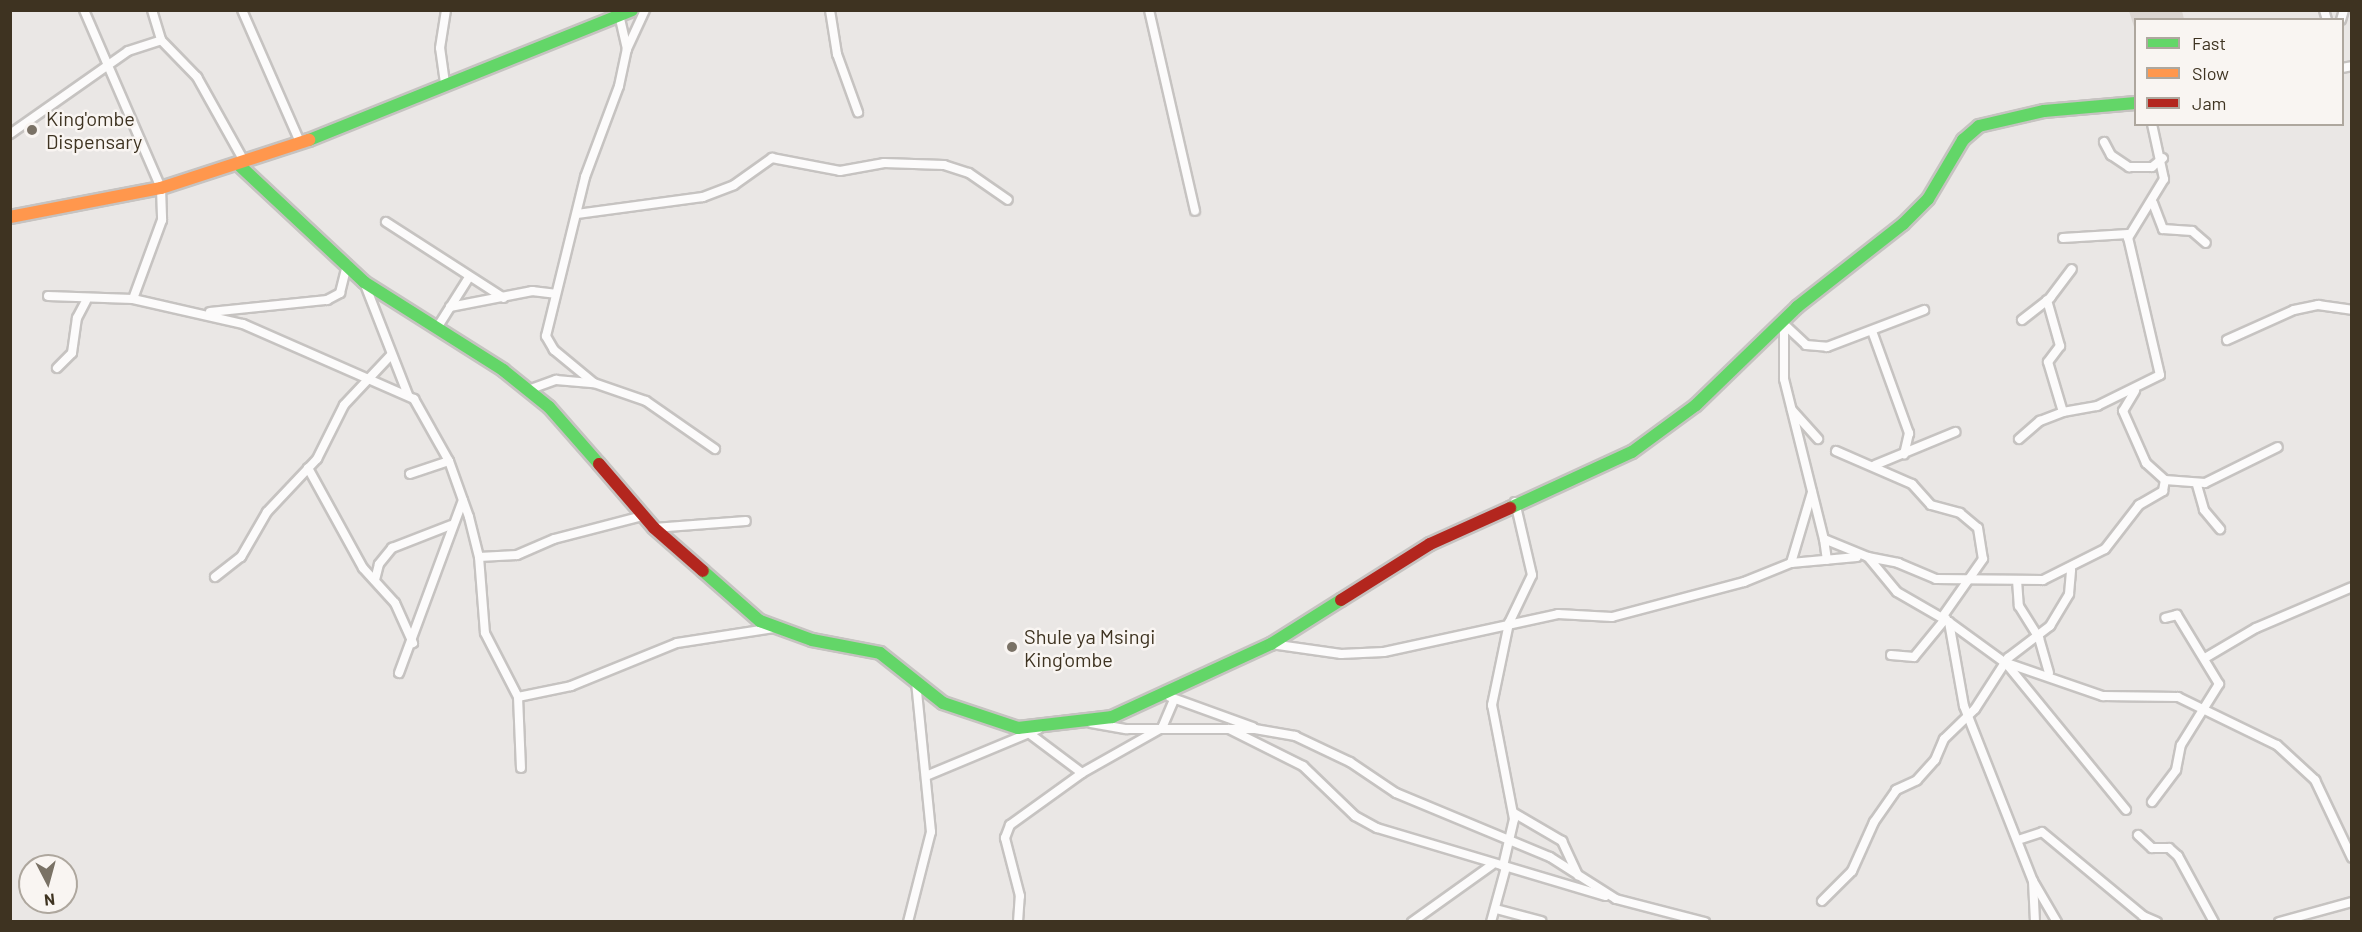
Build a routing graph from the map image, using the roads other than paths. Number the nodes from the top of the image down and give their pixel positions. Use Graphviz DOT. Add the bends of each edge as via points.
graph roads {
  1 [pos="84,10"];
  2 [pos="152,10"];
  3 [pos="242,10"];
  4 [pos="446,10"];
  5 [pos="633,10"];
  6 [pos="645,10"];
  7 [pos="830,10"];
  8 [pos="1149,10"];
  9 [pos="620,15"];
  10 [pos="161,40"];
  11 [pos="627,49"];
  12 [pos="107,66"];
  13 [pos="445,83"];
  14 [pos="2134,103"];
  15 [pos="858,112"];
  16 [pos="2153,126"];
  17 [pos="10,134"];
  18 [pos="300,142"];
  19 [pos="2104,142"];
  20 [pos="2163,158"];
  21 [pos="241,162"];
  22 [pos="162,188"];
  23 [pos="1008,200"];
  24 [pos="2153,203"];
  25 [pos="1195,211"];
  26 [pos="577,214"];
  27 [pos="10,217"];
  28 [pos="386,222"];
  29 [pos="2128,234"];
  30 [pos="2063,238"];
  31 [pos="2205,243"];
  32 [pos="347,264"];
  33 [pos="2072,269"];
  34 [pos="468,279"];
  35 [pos="364,282"];
  36 [pos="555,294"];
  37 [pos="48,296"];
  38 [pos="133,298"];
  39 [pos="504,298"];
  40 [pos="2048,300"];
  41 [pos="86,301"];
  42 [pos="450,307"];
  43 [pos="1924,310"];
  44 [pos="2352,310"];
  45 [pos="203,313"];
  46 [pos="2022,320"];
  47 [pos="1786,323"];
  48 [pos="437,328"];
  49 [pos="1872,331"];
  50 [pos="2227,340"];
  51 [pos="391,355"];
  52 [pos="57,368"];
  53 [pos="367,378"];
  54 [pos="594,383"];
  55 [pos="2137,389"];
  56 [pos="528,390"];
  57 [pos="408,395"];
  58 [pos="1792,410"];
  59 [pos="2063,412"];
  60 [pos="1955,432"];
  61 [pos="1818,439"];
  62 [pos="2019,439"];
  63 [pos="2278,447"];
  64 [pos="715,449"];
  65 [pos="1836,451"];
  66 [pos="1904,454"];
  67 [pos="449,461"];
  68 [pos="1874,465"];
  69 [pos="308,468"];
  70 [pos="410,474"];
  71 [pos="2165,480"];
  72 [pos="2197,485"];
  73 [pos="1812,492"];
  74 [pos="464,500"];
  75 [pos="1515,502"];
  76 [pos="642,516"];
  77 [pos="746,521"];
  78 [pos="451,525"];
  79 [pos="654,528"];
  80 [pos="2220,529"];
  81 [pos="1824,539"];
  82 [pos="479,557"];
  83 [pos="1857,557"];
  84 [pos="1868,557"];
  85 [pos="1827,561"];
  86 [pos="1791,563"];
  87 [pos="2071,570"];
  88 [pos="215,577"];
  89 [pos="375,580"];
  90 [pos="2017,580"];
  91 [pos="1968,581"];
  92 [pos="2352,587"];
  93 [pos="2165,618"];
  94 [pos="1946,619"];
  95 [pos="1509,622"];
  96 [pos="774,628"];
  97 [pos="2039,638"];
  98 [pos="413,643"];
  99 [pos="1271,644"];
  100 [pos="1891,655"];
  101 [pos="2205,658"];
  102 [pos="2004,662"];
  103 [pos="399,673"];
  104 [pos="2049,673"];
  105 [pos="916,681"];
  106 [pos="1170,697"];
  107 [pos="518,698"];
  108 [pos="2203,712"];
  109 [pos="1967,713"];
  110 [pos="1088,722"];
  111 [pos="1162,728"];
  112 [pos="1228,728"];
  113 [pos="1255,729"];
  114 [pos="1035,731"];
  115 [pos="521,768"];
  116 [pos="1082,773"];
  117 [pos="926,776"];
  118 [pos="2152,802"];
  119 [pos="2126,810"];
  120 [pos="1514,813"];
  121 [pos="2138,835"];
  122 [pos="1512,838"];
  123 [pos="2018,840"];
  124 [pos="2352,858"];
  125 [pos="1501,865"];
  126 [pos="1578,876"];
  127 [pos="2032,882"];
  128 [pos="1616,899"];
  129 [pos="1822,901"];
  130 [pos="2352,902"];
  131 [pos="1496,909"];
  132 [pos="908,921"];
  133 [pos="1018,921"];
  134 [pos="1412,921"];
  135 [pos="1491,921"];
  136 [pos="1541,921"];
  137 [pos="1706,921"];
  138 [pos="2036,921"];
  139 [pos="2056,921"];
  140 [pos="2157,921"];
  141 [pos="2214,921"];
  142 [pos="2279,921"];
  1 -- 12 [label="street"];
  2 -- 10 [label="street"];
  3 -- 18 [label="street"];
  4 -- 13 [label="street" via="440,48"];
  5 -- 9 [label="street"];
  6 -- 11 [label="street"];
  7 -- 15 [label="street" via="837,54"];
  8 -- 25 [label="street"];
  9 -- 11 [label="street"];
  9 -- 13 [label="street"];
  10 -- 12 [label="street" via="135,48"];
  10 -- 21 [label="street" via="197,77"];
  11 -- 26 [label="street"];
  12 -- 17 [label="street"];
  12 -- 22 [label="street" via="138,124"];
  13 -- 18 [label="street"];
  14 -- 47 [label="street" via="2044,111 1979,126 1963,140 1940,183 1917,211"];
  16 -- 20 [label="street"];
  18 -- 21 [label="street"];
  19 -- 20 [label="street" via="2117,161 2129,167 2152,167"];
  20 -- 24 [label="street" via="2164,179"];
  21 -- 22 [label="street"];
  21 -- 32 [label="street"];
  22 -- 27 [label="street"];
  22 -- 38 [label="street" via="162,220"];
  23 -- 26 [label="street" via="969,173 944,165 884,163 840,171 772,158 727,189 703,198"];
  24 -- 29 [label="street"];
  24 -- 31 [label="street" via="2163,229 2192,231"];
  26 -- 36 [label="street" via="572,247"];
  28 -- 34 [label="street"];
  29 -- 30 [label="street"];
  29 -- 55 [label="street" via="2161,370 2156,379"];
  32 -- 35 [label="street"];
  32 -- 45 [label="street" via="340,292 327,300"];
  33 -- 40 [label="street"];
  34 -- 39 [label="street"];
  34 -- 42 [label="street"];
  35 -- 48 [label="street"];
  35 -- 51 [label="street"];
  36 -- 39 [label="street" via="532,291"];
  36 -- 54 [label="street" via="547,340"];
  37 -- 41 [label="street"];
  38 -- 41 [label="street"];
  38 -- 45 [label="street"];
  39 -- 42 [label="street"];
  40 -- 46 [label="street"];
  40 -- 59 [label="street" via="2060,346 2050,356 2049,368"];
  41 -- 52 [label="street" via="77,318 72,353"];
  42 -- 48 [label="street"];
  43 -- 49 [label="street"];
  44 -- 50 [label="street" via="2318,305 2294,310"];
  45 -- 53 [label="street" via="251,327"];
  47 -- 49 [label="street" via="1816,348"];
  47 -- 58 [label="street" via="1783,373"];
  47 -- 75 [label="street" via="1710,393 1641,446 1609,465"];
  48 -- 56 [label="street"];
  49 -- 66 [label="street" via="1909,433"];
  51 -- 53 [label="street"];
  51 -- 57 [label="street"];
  53 -- 57 [label="street"];
  53 -- 69 [label="street" via="338,414 333,433"];
  54 -- 56 [label="street" via="556,380"];
  54 -- 64 [label="street" via="643,399"];
  55 -- 59 [label="street" via="2085,411"];
  55 -- 71 [label="street" via="2122,411 2146,463"];
  56 -- 76 [label="street" via="561,418"];
  57 -- 67 [label="street" via="420,406"];
  58 -- 61 [label="street"];
  58 -- 73 [label="street"];
  59 -- 62 [label="street" via="2040,421"];
  60 -- 66 [label="street"];
  63 -- 72 [label="street"];
  65 -- 68 [label="street"];
  66 -- 68 [label="street"];
  67 -- 70 [label="street"];
  67 -- 74 [label="street"];
  68 -- 91 [label="street" via="1912,484 1931,505 1960,513 1978,528 1985,550"];
  69 -- 88 [label="street" via="267,512 239,560"];
  69 -- 89 [label="street"];
  71 -- 72 [label="street"];
  71 -- 87 [label="street" via="2163,491 2139,505 2105,549"];
  72 -- 80 [label="street" via="2204,510"];
  73 -- 81 [label="street"];
  73 -- 86 [label="street"];
  74 -- 78 [label="street"];
  74 -- 82 [label="street"];
  75 -- 95 [label="street" via="1532,575"];
  75 -- 99 [label="street" via="1430,544"];
  76 -- 79 [label="street"];
  76 -- 82 [label="street" via="554,539 517,555"];
  77 -- 79 [label="street"];
  78 -- 89 [label="street" via="392,548 379,564"];
  78 -- 98 [label="street"];
  79 -- 96 [label="street" via="746,610"];
  81 -- 83 [label="street"];
  81 -- 85 [label="street"];
  82 -- 107 [label="street" via="485,633"];
  83 -- 84 [label="street"];
  83 -- 85 [label="street"];
  84 -- 91 [label="street" via="1898,562 1936,579"];
  84 -- 94 [label="street" via="1896,592"];
  85 -- 86 [label="street"];
  86 -- 95 [label="street" via="1744,582 1612,617 1574,612"];
  87 -- 90 [label="street"];
  87 -- 97 [label="street" via="2069,594"];
  89 -- 98 [label="street" via="395,603"];
  90 -- 91 [label="street"];
  90 -- 97 [label="street" via="2019,606"];
  91 -- 94 [label="street"];
  92 -- 101 [label="street" via="2256,628"];
  93 -- 101 [label="street" via="2177,615"];
  94 -- 100 [label="street" via="1914,657"];
  94 -- 102 [label="street"];
  94 -- 109 [label="street"];
  95 -- 99 [label="street" via="1384,652 1341,654"];
  95 -- 120 [label="street" via="1492,705 1504,785"];
  96 -- 105 [label="street" via="880,653"];
  96 -- 107 [label="street" via="677,643 571,686"];
  97 -- 102 [label="street"];
  97 -- 104 [label="street"];
  98 -- 103 [label="street"];
  99 -- 106 [label="street"];
  101 -- 108 [label="street" via="2219,684"];
  102 -- 104 [label="street"];
  102 -- 109 [label="street"];
  102 -- 119 [label="street"];
  104 -- 108 [label="street" via="2103,696 2178,697"];
  105 -- 114 [label="street" via="954,707"];
  105 -- 117 [label="street"];
  106 -- 110 [label="street"];
  106 -- 111 [label="street"];
  106 -- 113 [label="street" via="1224,713"];
  107 -- 115 [label="street" via="524,744"];
  108 -- 118 [label="street" via="2181,745 2176,770"];
  108 -- 124 [label="street" via="2277,745 2304,766"];
  109 -- 123 [label="street"];
  109 -- 129 [label="street" via="1944,739 1935,760 1887,803 1852,871"];
  110 -- 111 [label="street"];
  110 -- 114 [label="street"];
  111 -- 112 [label="street"];
  111 -- 116 [label="street"];
  112 -- 113 [label="street"];
  112 -- 125 [label="street" via="1303,766 1364,822"];
  113 -- 122 [label="street" via="1308,740 1396,793"];
  114 -- 116 [label="street"];
  114 -- 117 [label="street"];
  116 -- 133 [label="street" via="1005,833 1020,896"];
  117 -- 132 [label="street" via="930,845"];
  120 -- 122 [label="street"];
  120 -- 126 [label="street" via="1562,841"];
  121 -- 141 [label="street" via="2152,848 2169,848 2178,856"];
  122 -- 125 [label="street"];
  122 -- 126 [label="street"];
  123 -- 127 [label="street"];
  123 -- 140 [label="street" via="2032,831 2043,832 2144,916"];
  125 -- 128 [label="street"];
  125 -- 131 [label="street"];
  125 -- 134 [label="street" via="1479,869"];
  126 -- 128 [label="street"];
  127 -- 138 [label="street"];
  127 -- 139 [label="street"];
  128 -- 137 [label="street"];
  130 -- 142 [label="street"];
  131 -- 135 [label="street"];
  131 -- 136 [label="street"];
}
